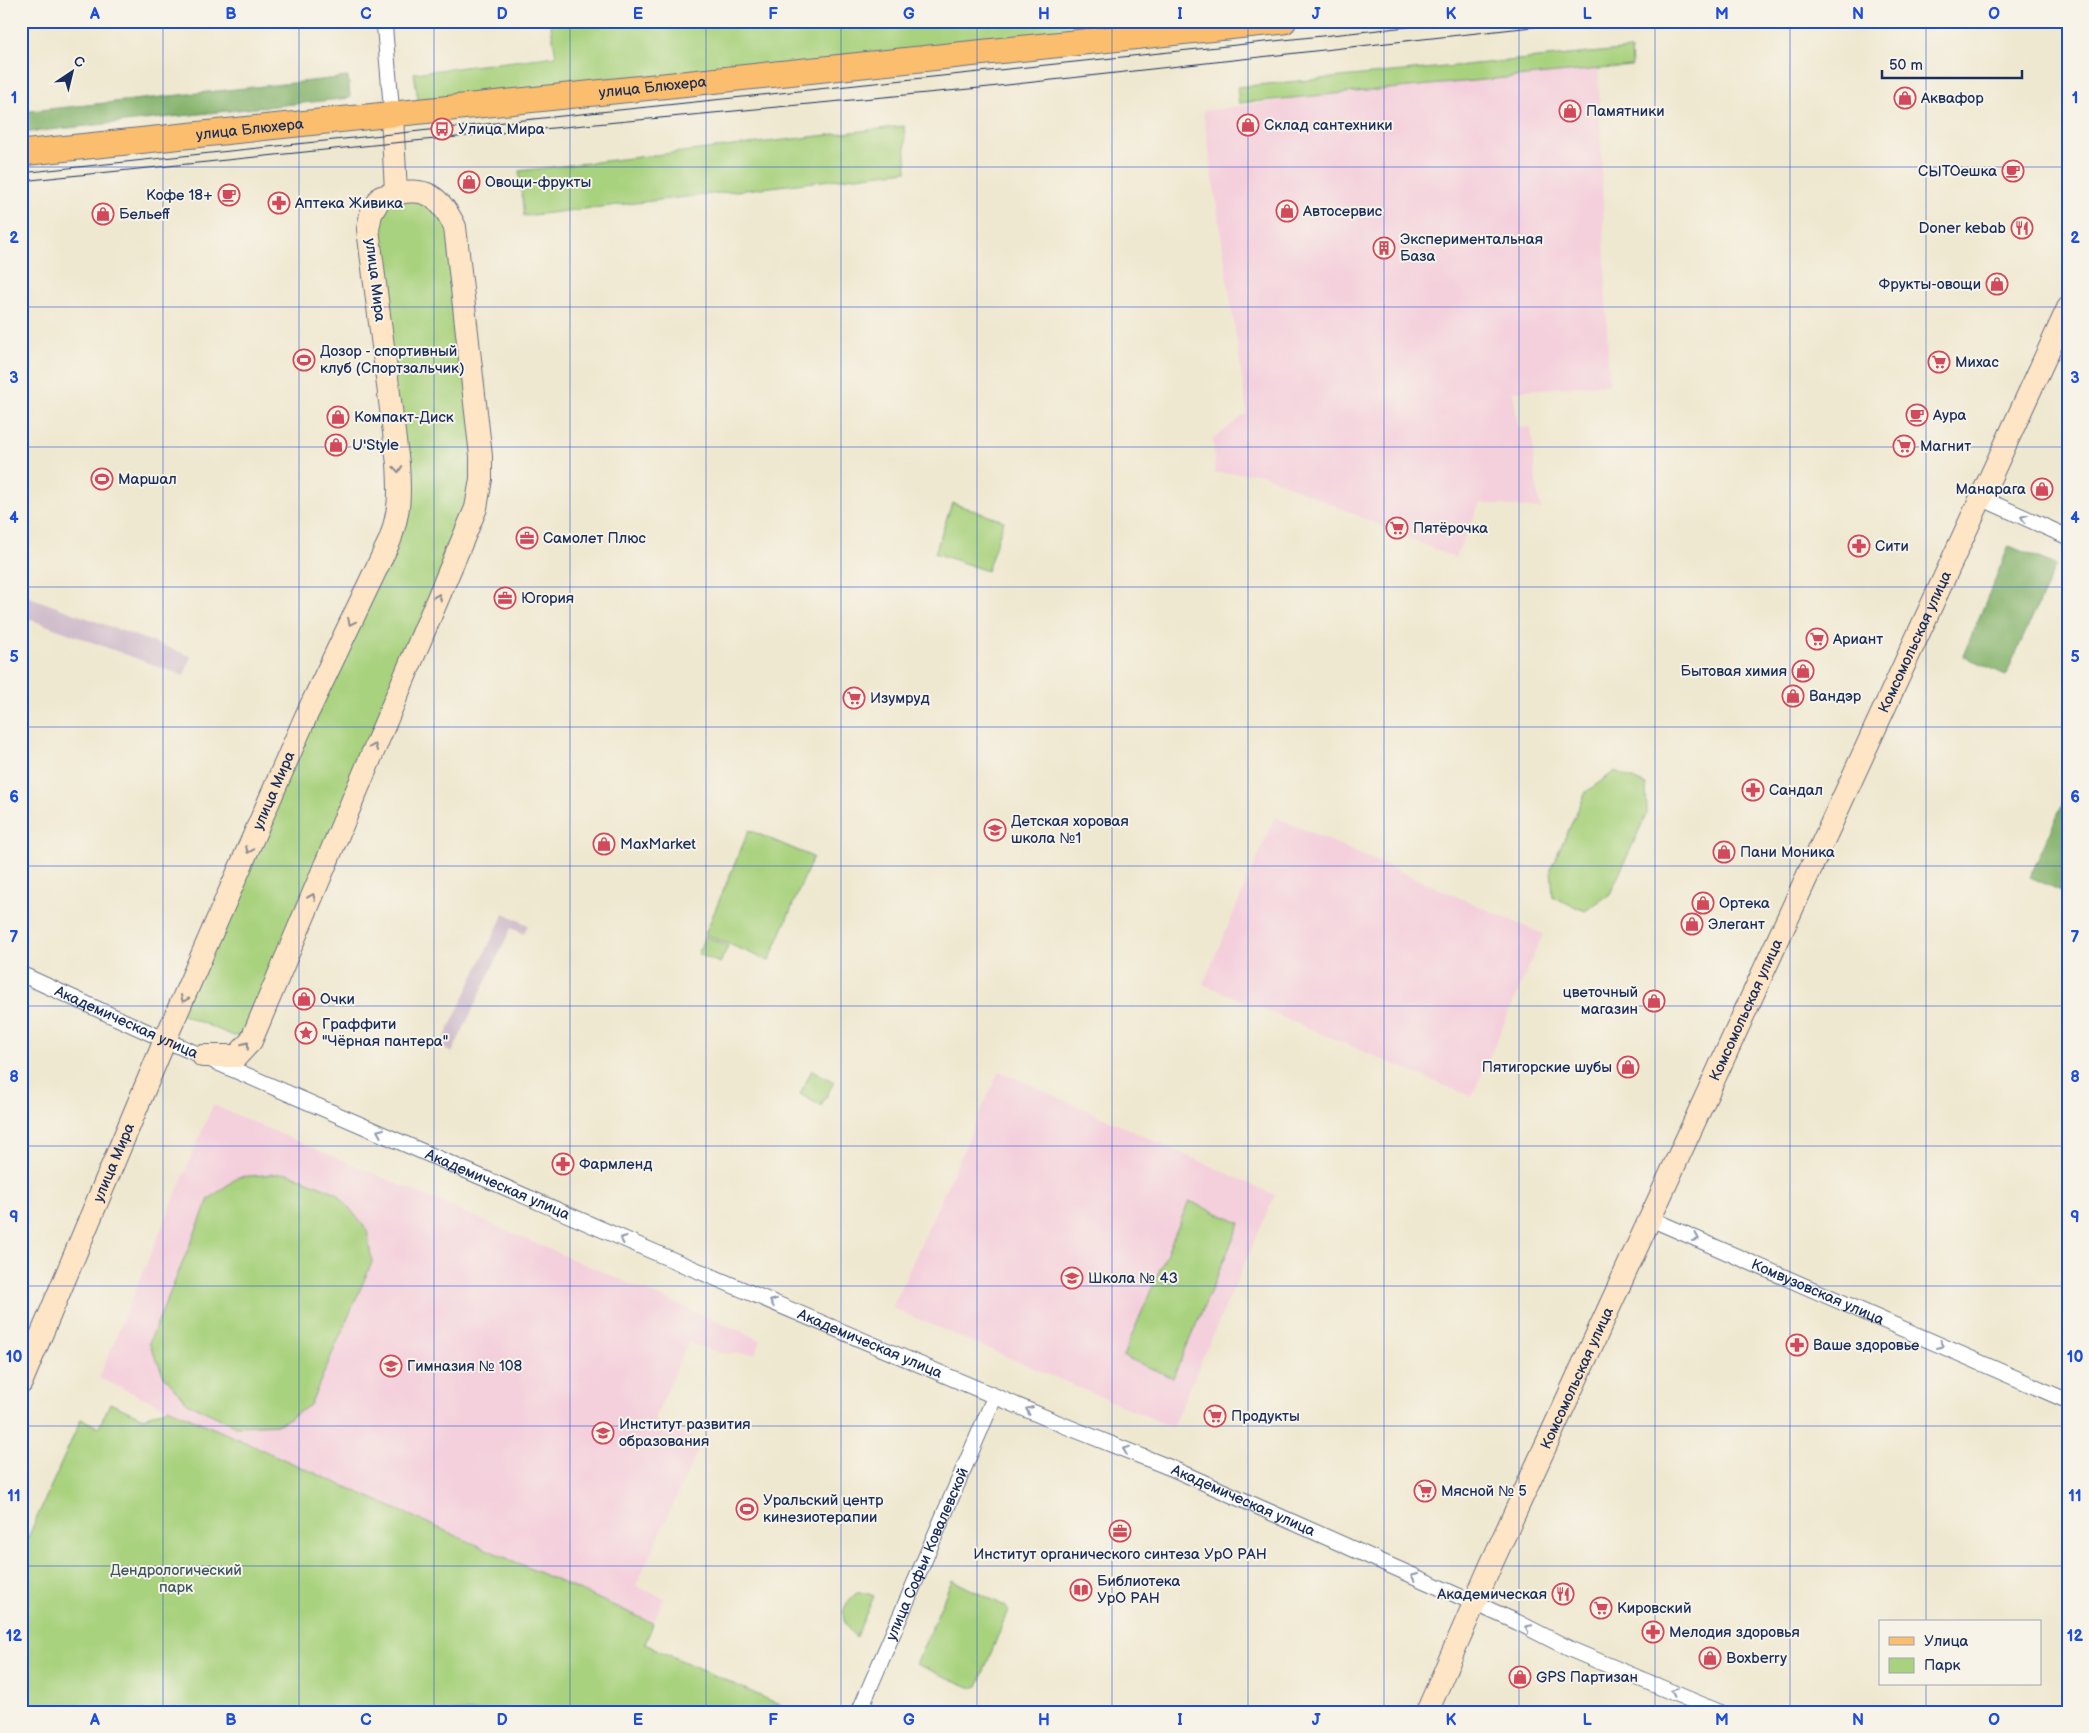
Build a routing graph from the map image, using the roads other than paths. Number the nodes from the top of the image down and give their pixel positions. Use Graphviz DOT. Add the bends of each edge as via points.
graph roads {
  1 [pos="384,21"];
  2 [pos="1284,21"];
  3 [pos="392,115"];
  4 [pos="21,154"];
  5 [pos="396,192"];
  6 [pos="2068,308"];
  7 [pos="1981,498"];
  8 [pos="2068,537"];
  9 [pos="21,974"];
  10 [pos="165,1040"];
  11 [pos="203,1056"];
  12 [pos="1651,1219"];
  13 [pos="21,1383"];
  14 [pos="995,1396"];
  15 [pos="2068,1401"];
  16 [pos="1474,1603"];
  17 [pos="859,1712"];
  18 [pos="1427,1712"];
  19 [pos="1719,1712"];
  1 -- 3 [label="street"];
  2 -- 3 [label="main road, улица Блюхера"];
  3 -- 4 [label="main road, улица Блюхера"];
  3 -- 5 [label="street"];
  5 -- 10 [label="street, улица Мира, one-way" via="381,196 371,214 368,229 398,464 398,515 390,540 306,716"];
  11 -- 5 [label="street, one-way" via="237,1056 251,1041 476,508 481,456 455,227 435,197 416,191"];
  6 -- 7 [label="street, Комсомольская улица"];
  8 -- 7 [label="street, one-way"];
  7 -- 12 [label="street, Комсомольская улица"];
  9 -- 10 [label="street, Академическая улица"];
  10 -- 11 [label="street, Академическая улица"];
  10 -- 13 [label="street, улица Мира"];
  14 -- 11 [label="street, Академическая улица, one-way"];
  12 -- 15 [label="street, Комвузовская улица, one-way"];
  12 -- 16 [label="street, Комсомольская улица"];
  16 -- 14 [label="street, Академическая улица, one-way" via="1171,1468"];
  14 -- 17 [label="street, улица Софьи Ковалевской"];
  16 -- 18 [label="street, Комсомольская улица"];
  19 -- 16 [label="street, Академическая улица, one-way" via="1572,1650"];
}
